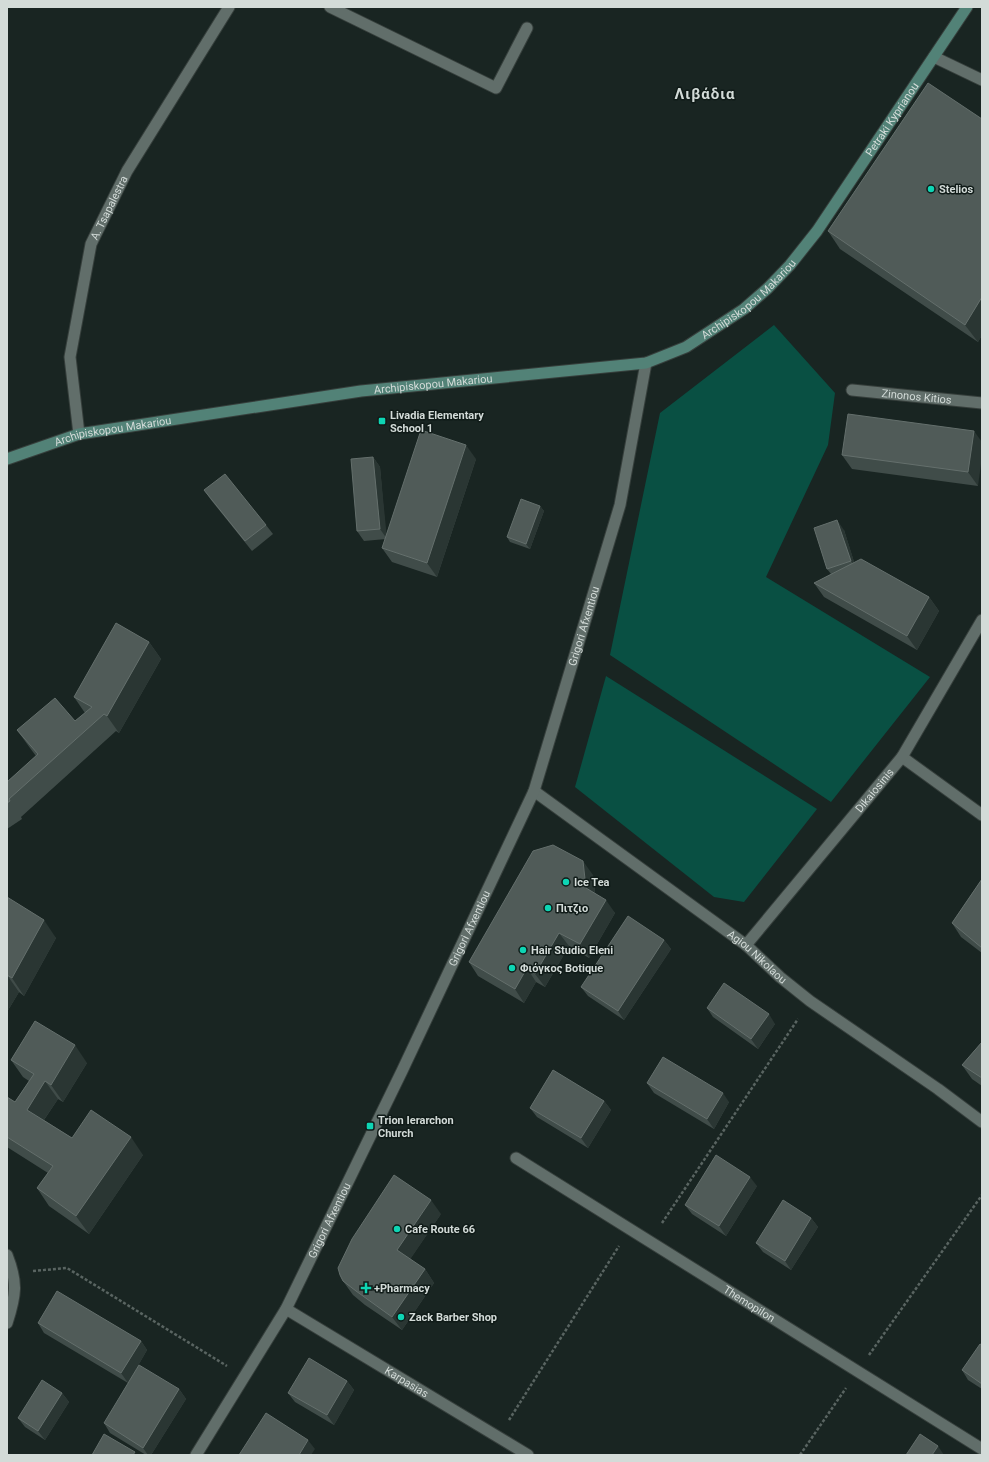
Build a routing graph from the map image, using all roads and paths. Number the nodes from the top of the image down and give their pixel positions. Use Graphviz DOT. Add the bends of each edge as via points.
graph roads {
  1 [pos="229,7"];
  2 [pos="330,7"];
  3 [pos="967,7"];
  4 [pos="527,28"];
  5 [pos="934,57"];
  6 [pos="982,80"];
  7 [pos="817,231"];
  8 [pos="646,364"];
  9 [pos="852,390"];
  10 [pos="982,403"];
  11 [pos="79,434"];
  12 [pos="7,459"];
  13 [pos="982,620"];
  14 [pos="902,757"];
  15 [pos="534,791"];
  16 [pos="982,815"];
  17 [pos="746,945"];
  18 [pos="810,1001"];
  19 [pos="982,1122"];
  20 [pos="516,1158"];
  21 [pos="982,1195"];
  22 [pos="629,1229"];
  23 [pos="650,1242"];
  24 [pos="7,1256"];
  25 [pos="14,1272"];
  26 [pos="286,1309"];
  27 [pos="7,1323"];
  28 [pos="857,1372"];
  29 [pos="244,1377"];
  30 [pos="498,1437"];
  31 [pos="512,1445"];
  32 [pos="982,1449"];
  33 [pos="196,1455"];
  34 [pos="506,1455"];
  35 [pos="528,1455"];
  36 [pos="800,1455"];
  1 -- 11 [label="street, A. Tsapalestra" via="127,171 91,244 70,357"];
  2 -- 4 [label="street" via="496,88"];
  3 -- 5 [label="main road, Petraki Kyprianou"];
  5 -- 6 [label="street"];
  5 -- 7 [label="main road, Petraki Kyprianou"];
  7 -- 8 [label="main road, Archipiskopou Makariou" via="790,265 744,309 686,347"];
  8 -- 11 [label="main road, Archipiskopou Makariou" via="361,391"];
  8 -- 15 [label="street, Grigori Afxentiou" via="620,505"];
  9 -- 10 [label="street, Zinonos Kitios"];
  11 -- 12 [label="main road, Archipiskopou Makariou"];
  13 -- 14 [label="street, Dikaiosinis"];
  14 -- 16 [label="street"];
  14 -- 17 [label="street, Dikaiosinis"];
  15 -- 17 [label="street, Agiou Nikolaou"];
  15 -- 26 [label="street, Grigori Afxentiou"];
  17 -- 18 [label="street, Agiou Nikolaou"];
  18 -- 19 [label="street, Agiou Nikolaou"];
  18 -- 23 [label="path"];
  20 -- 22 [label="street, Themopilon"];
  21 -- 28 [label="path"];
  22 -- 23 [label="street, Themopilon"];
  22 -- 30 [label="path"];
  23 -- 28 [label="street, Themopilon"];
  24 -- 25 [label="street"];
  25 -- 27 [label="street" via="15,1290"];
  25 -- 29 [label="path" via="67,1268"];
  26 -- 29 [label="street, Grigori Afxentiou"];
  26 -- 30 [label="street, Karpasias"];
  28 -- 32 [label="street, Themopilon"];
  28 -- 36 [label="path"];
  29 -- 33 [label="street, Grigori Afxentiou"];
  30 -- 31 [label="street, Karpasias"];
  31 -- 34 [label="street"];
  31 -- 35 [label="street, Karpasias"];
}
